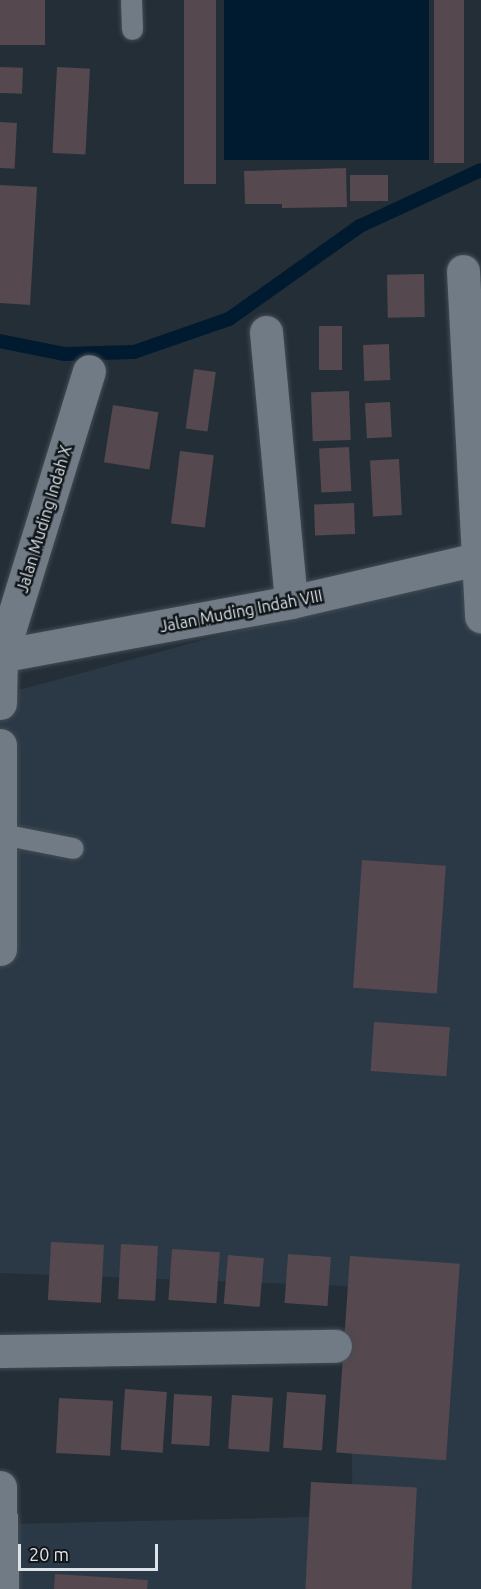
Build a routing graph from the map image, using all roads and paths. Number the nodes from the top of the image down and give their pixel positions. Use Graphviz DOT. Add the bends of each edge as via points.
graph roads {
  1 [pos="131,0"];
  2 [pos="132,29"];
  3 [pos="463,271"];
  4 [pos="266,332"];
  5 [pos="89,371"];
  6 [pos="480,558"];
  7 [pos="291,602"];
  8 [pos="481,617"];
  9 [pos="1,656"];
  10 [pos="0,703"];
  11 [pos="0,746"];
  12 [pos="2,834"];
  13 [pos="73,848"];
  14 [pos="0,949"];
  15 [pos="335,1346"];
  16 [pos="0,1351"];
  17 [pos="0,1487"];
  18 [pos="1,1541"];
  19 [pos="2,1589"];
  1 -- 2 [label="lane"];
  3 -- 6 [label="street"];
  4 -- 7 [label="street"];
  5 -- 9 [label="street, Jalan Muding Indah X"];
  6 -- 7 [label="street, Jalan Muding Indah VIII"];
  6 -- 8 [label="street"];
  7 -- 9 [label="street, Jalan Muding Indah VIII"];
  9 -- 10 [label="street, Jalan Muding Indah X"];
  11 -- 12 [label="street"];
  12 -- 13 [label="lane"];
  12 -- 14 [label="street"];
  15 -- 16 [label="street"];
  17 -- 18 [label="street"];
  18 -- 19 [label="street"];
}
